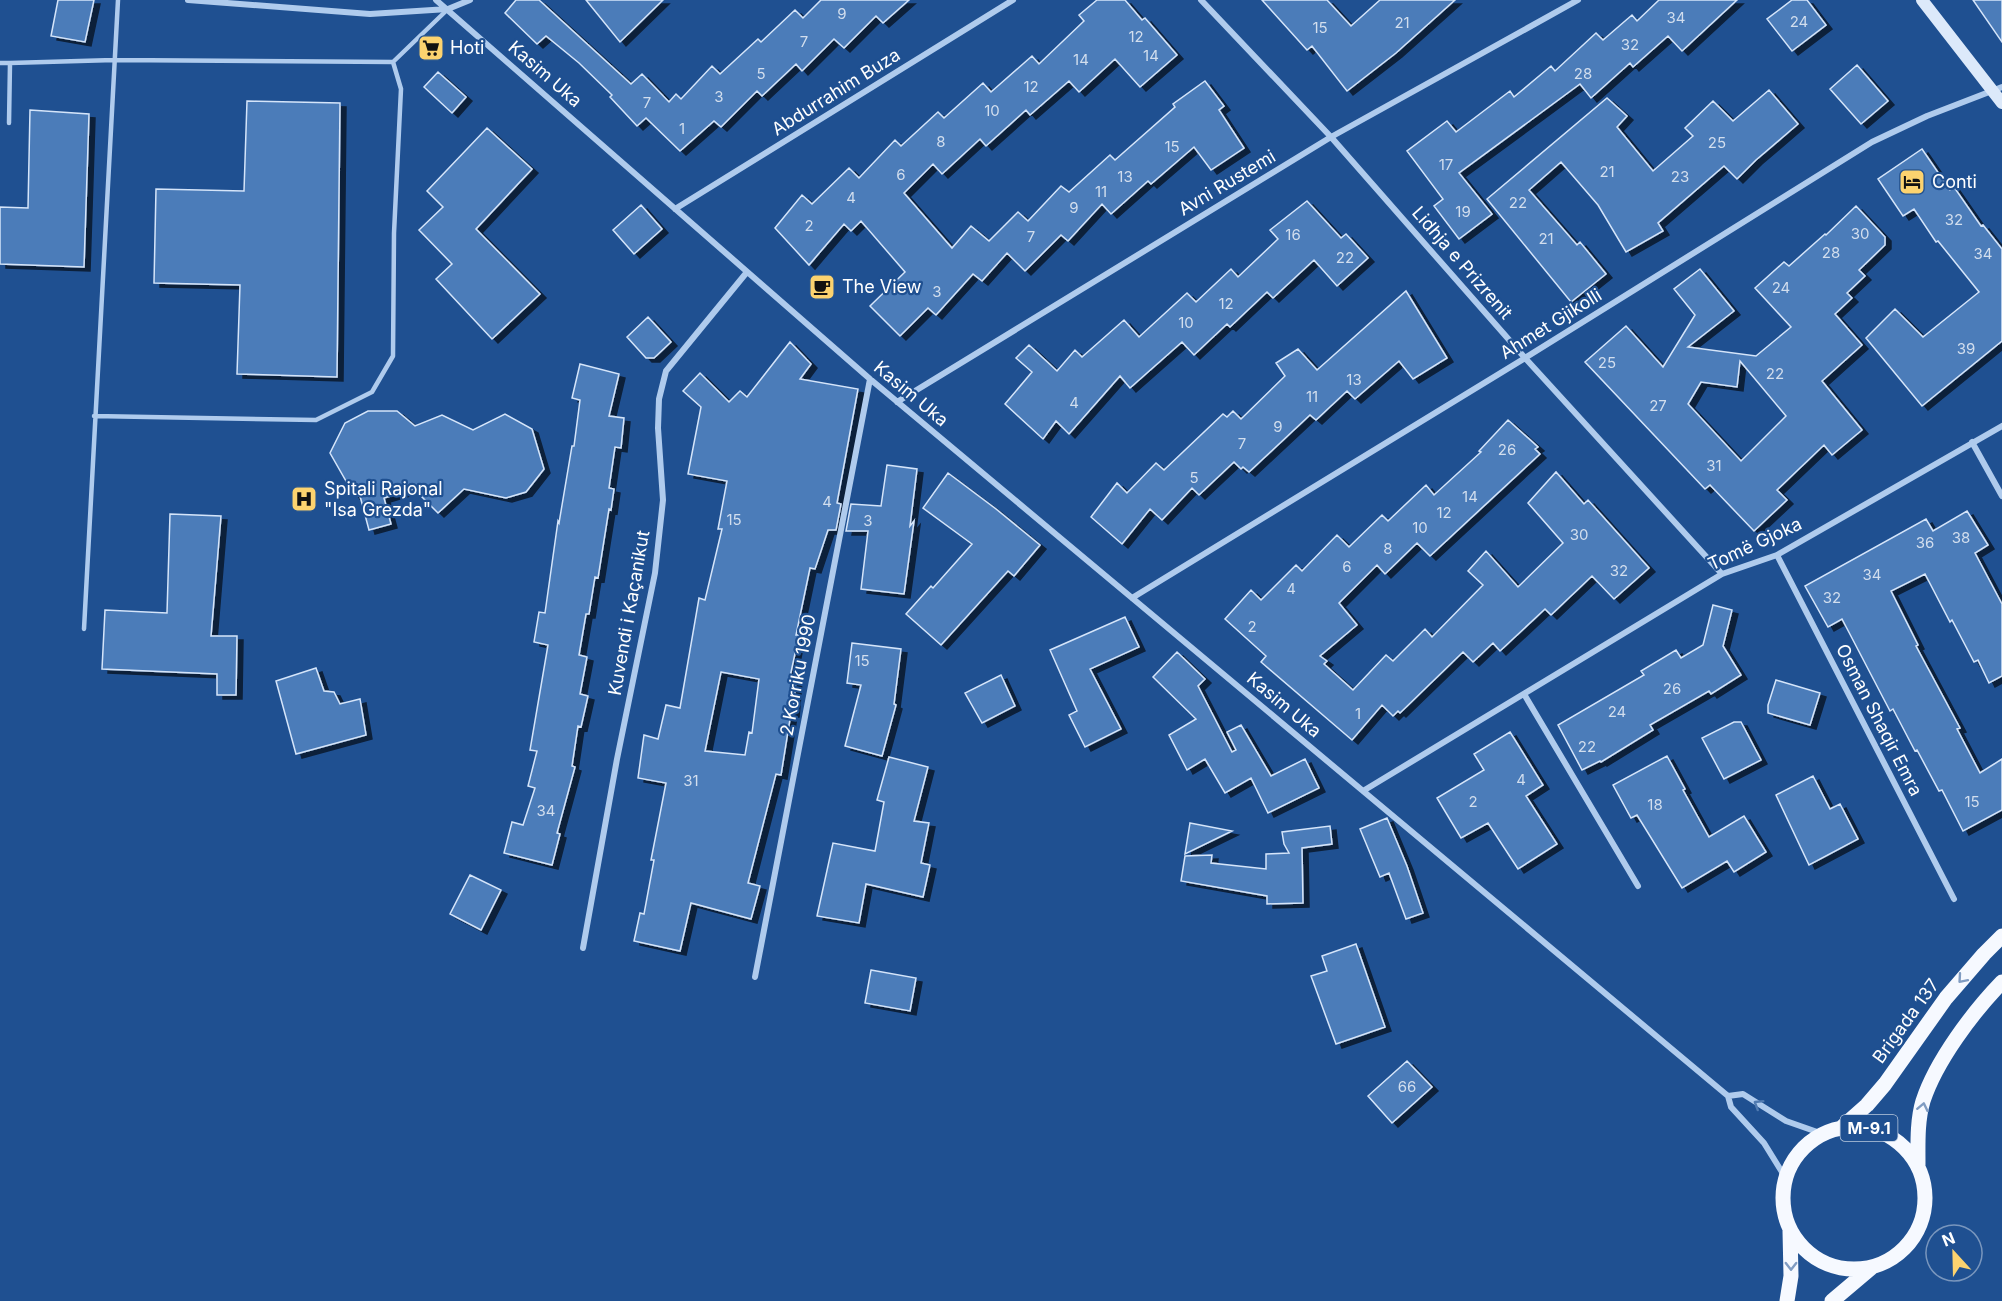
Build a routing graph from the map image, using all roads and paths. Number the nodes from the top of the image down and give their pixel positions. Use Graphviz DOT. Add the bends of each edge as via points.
graph roads {
  1 [pos="118,0"];
  2 [pos="188,0"];
  3 [pos="436,0"];
  4 [pos="470,0"];
  5 [pos="1013,0"];
  6 [pos="1201,0"];
  7 [pos="1578,0"];
  8 [pos="1922,0"];
  9 [pos="448,9"];
  10 [pos="114,60"];
  11 [pos="393,62"];
  12 [pos="0,63"];
  13 [pos="10,63"];
  14 [pos="1998,89"];
  15 [pos="2002,103"];
  16 [pos="9,123"];
  17 [pos="1331,137"];
  18 [pos="675,208"];
  19 [pos="747,272"];
  20 [pos="1525,358"];
  21 [pos="870,379"];
  22 [pos="897,402"];
  23 [pos="94,416"];
  24 [pos="2002,426"];
  25 [pos="1972,442"];
  26 [pos="2002,496"];
  27 [pos="1777,555"];
  28 [pos="1722,574"];
  29 [pos="1132,598"];
  30 [pos="84,629"];
  31 [pos="1524,694"];
  32 [pos="1363,790"];
  33 [pos="1638,886"];
  34 [pos="1954,899"];
  35 [pos="2002,936"];
  36 [pos="584,948"];
  37 [pos="755,977"];
  38 [pos="2002,982"];
  39 [pos="1728,1096"];
  40 [pos="1841,1128"];
  41 [pos="1822,1134"];
  42 [pos="1918,1165"];
  43 [pos="1785,1177"];
  44 [pos="1790,1231"];
  45 [pos="1871,1268"];
  46 [pos="1787,1301"];
  47 [pos="1832,1301"];
  1 -- 10 [label="lane"];
  2 -- 9 [label="street" via="370,14"];
  3 -- 9 [label="street, Kasim Uka"];
  4 -- 9 [label="street"];
  5 -- 18 [label="street, Abdurrahim Buza"];
  6 -- 17 [label="street, Lidhja e Prizrenit"];
  7 -- 17 [label="street, Avni Rustemi"];
  8 -- 14 [label="street"];
  9 -- 11 [label="lane"];
  9 -- 18 [label="street, Kasim Uka"];
  10 -- 11 [label="lane"];
  10 -- 13 [label="lane"];
  10 -- 23 [label="lane"];
  11 -- 23 [label="lane" via="401,89 393,356 372,392 316,420"];
  12 -- 13 [label="lane"];
  13 -- 16 [label="lane"];
  14 -- 15 [label="street"];
  14 -- 20 [label="street, Ahmet Gjikolli" via="1872,142"];
  17 -- 20 [label="street, Lidhja e Prizrenit"];
  17 -- 22 [label="street, Avni Rustemi"];
  18 -- 19 [label="street, Kasim Uka"];
  19 -- 21 [label="street, Kasim Uka"];
  19 -- 36 [label="street, Kuvendi i Kaçanikut" via="666,371 659,399 663,500 655,573"];
  20 -- 28 [label="street, Lidhja e Prizrenit"];
  20 -- 29 [label="street, Ahmet Gjikolli"];
  21 -- 22 [label="street, Kasim Uka"];
  21 -- 37 [label="street, 2 Korriku 1990"];
  22 -- 29 [label="street, Kasim Uka"];
  23 -- 30 [label="lane"];
  24 -- 25 [label="street, Tomë Gjoka"];
  25 -- 26 [label="street"];
  25 -- 27 [label="street, Tomë Gjoka"];
  27 -- 28 [label="street, Tomë Gjoka"];
  27 -- 34 [label="street, Osman Shaqir Emra"];
  28 -- 31 [label="street, Tomë Gjoka"];
  29 -- 32 [label="street, Kasim Uka"];
  31 -- 32 [label="street, Tomë Gjoka"];
  31 -- 33 [label="street"];
  32 -- 39 [label="street, Kasim Uka"];
  35 -- 40 [label="main road, Brigada 137 / M-9.1, one-way" via="1946,998 1885,1084"];
  42 -- 38 [label="main road, Brigada 137 / M-9.1, one-way" via="1923,1101 1940,1062"];
  41 -- 39 [label="street, one-way" via="1786,1121 1743,1094"];
  39 -- 43 [label="street" via="1731,1107 1764,1143"];
  40 -- 41 [label="main road, Brigada 137 / M-9.1"];
  40 -- 42 [label="main road, Brigada 137 / M-9.1" via="1856,1126 1886,1134"];
  41 -- 43 [label="main road, Brigada 137 / M-9.1" via="1803,1147"];
  42 -- 45 [label="main road, Brigada 137 / M-9.1" via="1925,1196 1919,1227 1899,1253"];
  43 -- 44 [label="main road, Brigada 137 / M-9.1" via="1782,1204"];
  44 -- 45 [label="main road, Brigada 137 / M-9.1" via="1799,1244 1824,1263 1855,1270"];
  44 -- 46 [label="main road, Brigada 137 / M-9.1, one-way"];
  45 -- 47 [label="main road, Brigada 137 / M-9.1"];
}
